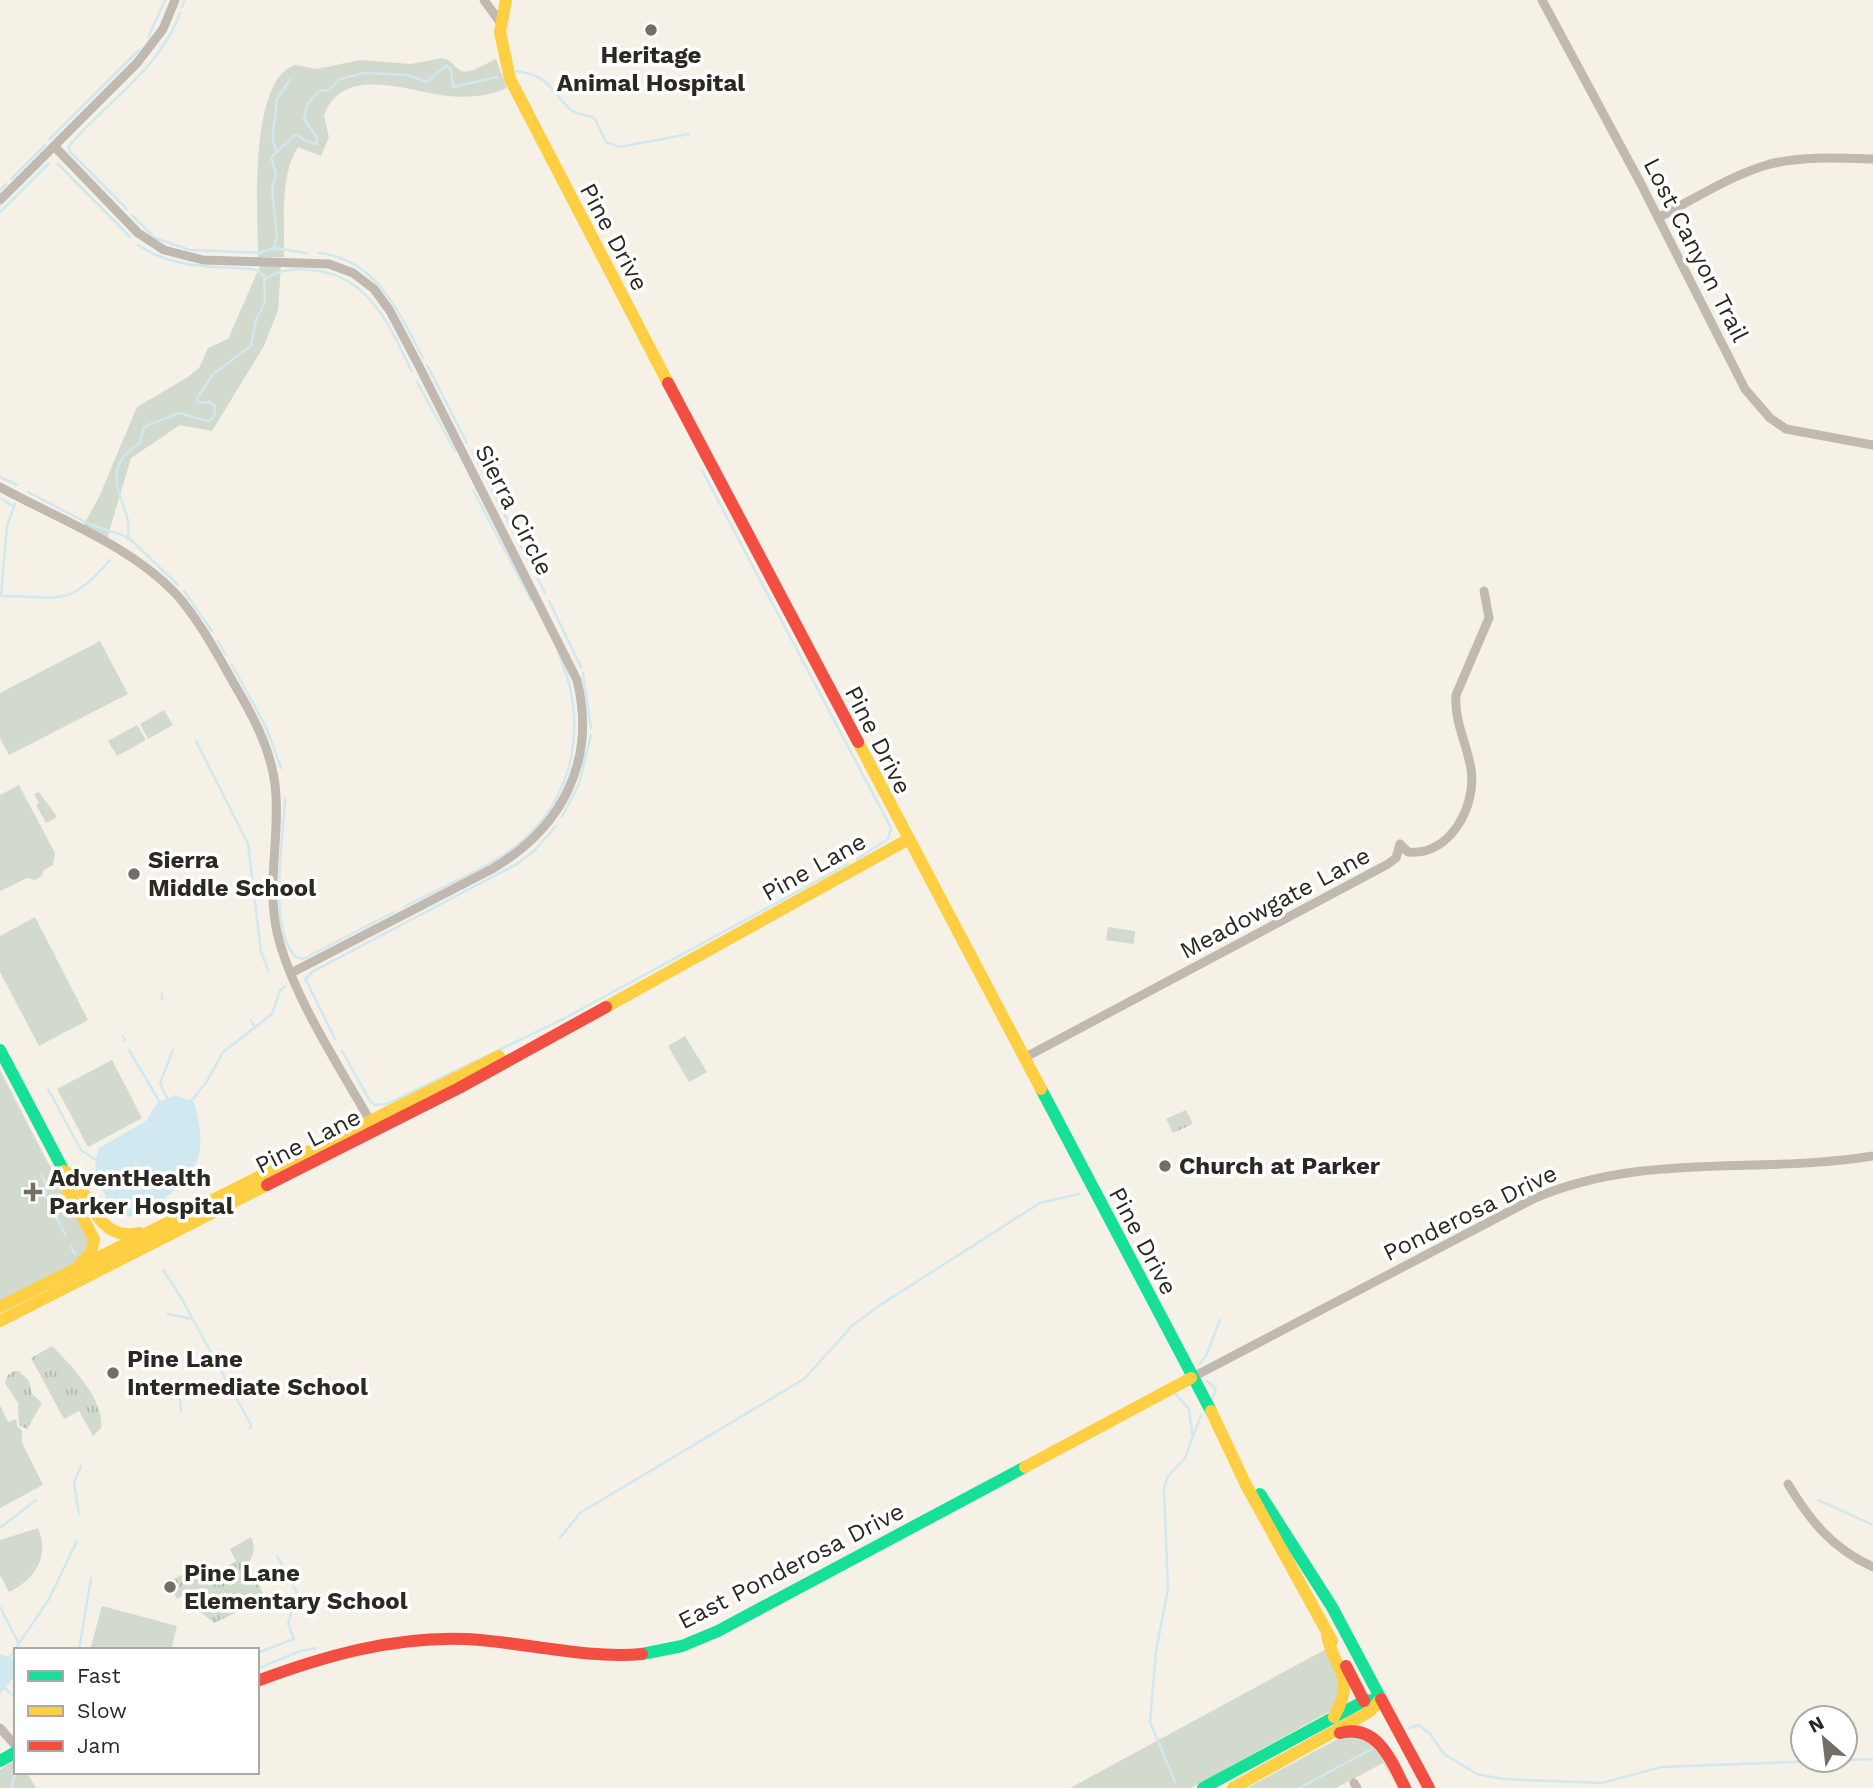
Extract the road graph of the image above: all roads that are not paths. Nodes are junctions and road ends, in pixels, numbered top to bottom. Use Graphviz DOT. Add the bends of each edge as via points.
graph roads {
  1 [pos="175,0"];
  2 [pos="484,0"];
  3 [pos="506,0"];
  4 [pos="1542,0"];
  5 [pos="500,22"];
  6 [pos="54,146"];
  7 [pos="1873,159"];
  8 [pos="0,200"];
  9 [pos="1658,218"];
  10 [pos="1873,445"];
  11 [pos="0,487"];
  12 [pos="1483,591"];
  13 [pos="907,840"];
  14 [pos="291,973"];
  15 [pos="0,1050"];
  16 [pos="1024,1058"];
  17 [pos="372,1126"];
  18 [pos="1873,1156"];
  19 [pos="64,1171"];
  20 [pos="218,1195"];
  21 [pos="115,1257"];
  22 [pos="25,1294"];
  23 [pos="0,1307"];
  24 [pos="0,1321"];
  25 [pos="1191,1378"];
  26 [pos="1241,1469"];
  27 [pos="1788,1484"];
  28 [pos="1873,1567"];
  29 [pos="1326,1636"];
  30 [pos="259,1680"];
  31 [pos="1381,1699"];
  32 [pos="1367,1707"];
  33 [pos="1334,1717"];
  34 [pos="0,1728"];
  35 [pos="5,1738"];
  36 [pos="1316,1743"];
  37 [pos="14,1745"];
  38 [pos="7,1757"];
  39 [pos="1206,1786"];
  40 [pos="1233,1788"];
  41 [pos="1407,1788"];
  42 [pos="1429,1788"];
  1 -- 6 [label="street" via="146,53"];
  2 -- 5 [label="street"];
  3 -- 5 [label="main road, Pine Drive"];
  4 -- 9 [label="street, Lost Canyon Trail"];
  5 -- 13 [label="main road, Pine Drive" via="503,60 517,96"];
  6 -- 8 [label="street"];
  6 -- 14 [label="street, Sierra Circle" via="131,225 161,248 203,260 325,263 348,271 374,289 412,353 577,680 582,719 577,764 559,808 535,839 492,869"];
  7 -- 9 [label="street" via="1820,158 1769,165"];
  9 -- 10 [label="street, Lost Canyon Trail" via="1737,375 1762,411 1786,429"];
  11 -- 14 [label="street" via="148,569 181,600 209,640 258,729 271,765 276,803 273,907"];
  12 -- 16 [label="street, Meadowgate Lane" via="1489,618 1456,695 1457,722 1471,768 1472,789 1453,834 1439,846 1416,853 1400,844 1396,858 1388,864"];
  13 -- 16 [label="main road, Pine Drive"];
  13 -- 17 [label="main road, Pine Lane"];
  14 -- 17 [label="street"];
  15 -- 19 [label="main road"];
  16 -- 25 [label="main road, Pine Drive"];
  17 -- 20 [label="main road, Pine Lane"];
  17 -- 21 [label="main road, Pine Lane"];
  18 -- 25 [label="street, Ponderosa Drive" via="1809,1164 1646,1169 1563,1186"];
  19 -- 20 [label="main road" via="74,1175 106,1227 123,1236 137,1235"];
  19 -- 21 [label="main road"];
  19 -- 22 [label="main road" via="63,1181 92,1230 94,1247 83,1261"];
  20 -- 21 [label="main road, Pine Lane"];
  21 -- 22 [label="main road, Pine Lane"];
  21 -- 24 [label="main road, Pine Lane"];
  22 -- 23 [label="main road, Pine Lane"];
  25 -- 26 [label="main road, Pine Drive"];
  25 -- 30 [label="main road, East Ponderosa Drive" via="718,1631 679,1647 605,1658 499,1641 419,1640 349,1650"];
  26 -- 29 [label="main road, Pine Drive"];
  26 -- 31 [label="main road, Pine Drive" via="1332,1607"];
  27 -- 28 [label="street" via="1829,1540"];
  29 -- 32 [label="main road, Pine Drive"];
  29 -- 33 [label="main road" via="1347,1684"];
  31 -- 32 [label="main road"];
  31 -- 42 [label="main road, Pine Drive"];
  32 -- 33 [label="main road"];
  32 -- 36 [label="main road"];
  32 -- 41 [label="main road, Pine Drive"];
  33 -- 39 [label="main road"];
  34 -- 35 [label="street"];
  35 -- 37 [label="street"];
  35 -- 38 [label="street"];
  36 -- 40 [label="main road"];
  36 -- 41 [label="main road" via="1349,1730 1367,1733 1381,1743"];
}
